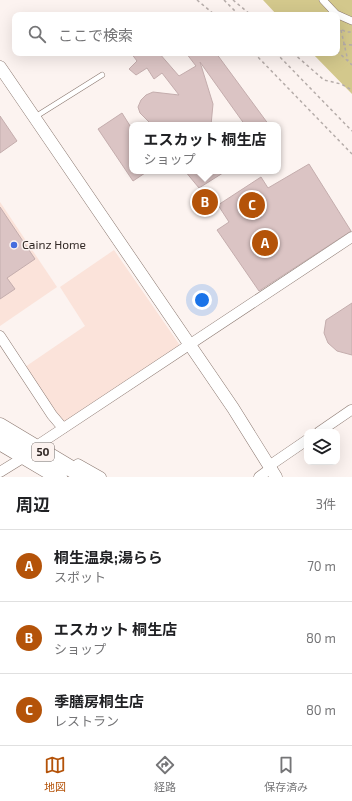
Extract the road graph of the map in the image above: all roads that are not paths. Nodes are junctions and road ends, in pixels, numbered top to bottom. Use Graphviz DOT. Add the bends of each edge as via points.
graph roads {
  1 [pos="323,0"];
  2 [pos="334,12"];
  3 [pos="340,16"];
  4 [pos="352,21"];
  5 [pos="0,67"];
  6 [pos="102,75"];
  7 [pos="34,118"];
  8 [pos="352,238"];
  9 [pos="0,336"];
  10 [pos="190,344"];
  11 [pos="352,410"];
  12 [pos="0,419"];
  13 [pos="0,426"];
  14 [pos="63,428"];
  15 [pos="324,429"];
  16 [pos="0,442"];
  17 [pos="41,443"];
  18 [pos="304,443"];
  19 [pos="0,452"];
  20 [pos="18,460"];
  21 [pos="272,471"];
  22 [pos="0,472"];
  23 [pos="42,477"];
  24 [pos="59,477"];
  25 [pos="86,477"];
  26 [pos="101,477"];
  27 [pos="259,477"];
  1 -- 2 [label="street"];
  3 -- 4 [label="street"];
  5 -- 7 [label="street"];
  6 -- 7 [label="lane"];
  7 -- 10 [label="street"];
  8 -- 10 [label="street"];
  9 -- 14 [label="street"];
  10 -- 14 [label="street"];
  10 -- 21 [label="street"];
  11 -- 15 [label="street"];
  12 -- 17 [label="street"];
  13 -- 25 [label="highway, 50"];
  14 -- 17 [label="street"];
  16 -- 24 [label="highway, 50"];
  17 -- 26 [label="street"];
  18 -- 21 [label="street"];
  19 -- 20 [label="highway, 50"];
  20 -- 22 [label="street"];
  20 -- 23 [label="highway, 50"];
  21 -- 27 [label="street"];
}
